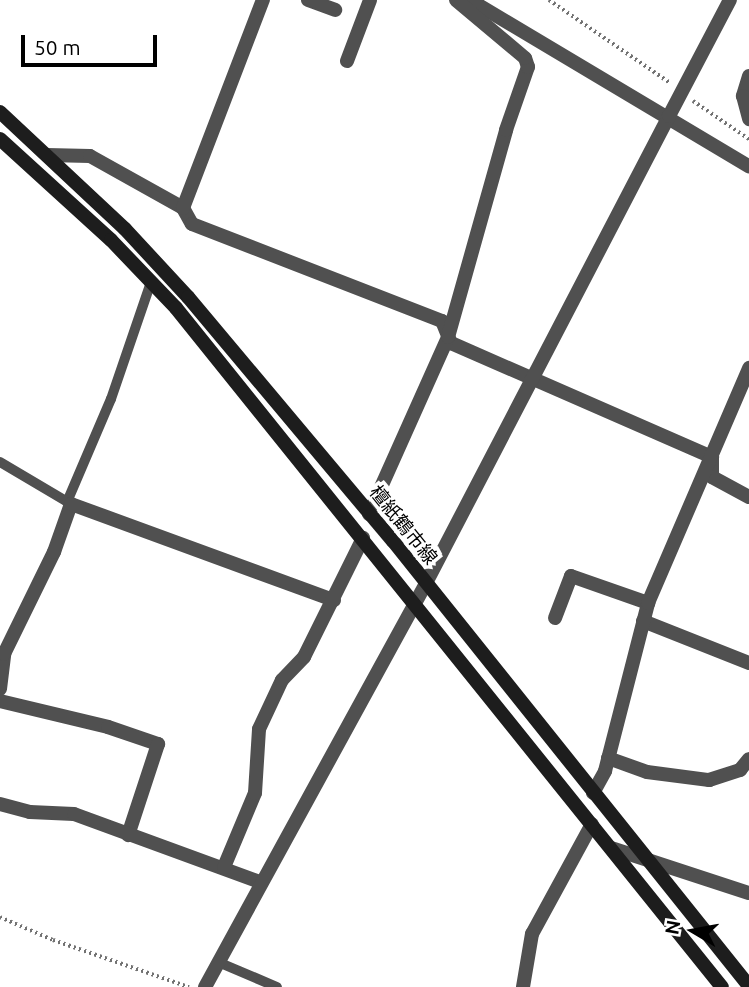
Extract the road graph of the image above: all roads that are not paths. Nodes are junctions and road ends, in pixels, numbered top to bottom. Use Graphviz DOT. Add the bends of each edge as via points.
graph roads {
  1 [pos="263,0"];
  2 [pos="308,0"];
  3 [pos="370,0"];
  4 [pos="456,0"];
  5 [pos="470,0"];
  6 [pos="730,0"];
  7 [pos="335,10"];
  8 [pos="347,61"];
  9 [pos="749,76"];
  10 [pos="0,112"];
  11 [pos="668,118"];
  12 [pos="749,119"];
  13 [pos="0,139"];
  14 [pos="47,155"];
  15 [pos="749,166"];
  16 [pos="183,208"];
  17 [pos="151,282"];
  18 [pos="448,337"];
  19 [pos="749,368"];
  20 [pos="532,380"];
  21 [pos="712,457"];
  22 [pos="0,462"];
  23 [pos="749,497"];
  24 [pos="69,503"];
  25 [pos="369,514"];
  26 [pos="363,538"];
  27 [pos="426,583"];
  28 [pos="334,600"];
  29 [pos="415,603"];
  30 [pos="648,603"];
  31 [pos="555,618"];
  32 [pos="643,621"];
  33 [pos="3,649"];
  34 [pos="749,663"];
  35 [pos="0,689"];
  36 [pos="0,701"];
  37 [pos="608,758"];
  38 [pos="749,759"];
  39 [pos="593,793"];
  40 [pos="0,804"];
  41 [pos="592,824"];
  42 [pos="128,835"];
  43 [pos="611,848"];
  44 [pos="648,861"];
  45 [pos="224,867"];
  46 [pos="260,883"];
  47 [pos="749,893"];
  48 [pos="218,962"];
  49 [pos="749,986"];
  50 [pos="205,987"];
  51 [pos="277,987"];
  52 [pos="523,987"];
  53 [pos="722,987"];
  1 -- 16 [label="street"];
  2 -- 7 [label="street"];
  3 -- 8 [label="street"];
  4 -- 18 [label="street" via="525,58 528,66"];
  5 -- 11 [label="street"];
  6 -- 11 [label="street, bridge"];
  9 -- 12 [label="street" via="743,96"];
  10 -- 14 [label="main road, 檀紙鶴市線"];
  11 -- 15 [label="street"];
  11 -- 20 [label="street"];
  13 -- 17 [label="main road, 檀紙鶴市線"];
  14 -- 16 [label="street" via="89,156"];
  14 -- 25 [label="main road, 檀紙鶴市線" via="188,297"];
  16 -- 18 [label="street" via="192,224 442,321"];
  17 -- 24 [label="lane"];
  17 -- 26 [label="main road, 檀紙鶴市線"];
  18 -- 20 [label="street" via="451,343"];
  18 -- 25 [label="street"];
  19 -- 21 [label="street"];
  20 -- 21 [label="street"];
  20 -- 27 [label="street"];
  21 -- 23 [label="street" via="712,477"];
  21 -- 30 [label="street"];
  22 -- 24 [label="lane"];
  24 -- 28 [label="street"];
  24 -- 33 [label="street" via="54,552"];
  25 -- 27 [label="main road, 檀紙鶴市線"];
  26 -- 28 [label="street"];
  26 -- 29 [label="main road, 檀紙鶴市線"];
  27 -- 29 [label="street"];
  27 -- 39 [label="main road, 檀紙鶴市線"];
  28 -- 45 [label="street" via="303,657 282,680 259,729 256,793"];
  29 -- 41 [label="main road, 檀紙鶴市線"];
  29 -- 46 [label="street"];
  30 -- 31 [label="street" via="571,576"];
  30 -- 32 [label="street"];
  32 -- 34 [label="street"];
  32 -- 37 [label="street"];
  33 -- 35 [label="street"];
  36 -- 42 [label="street" via="108,726 158,744"];
  37 -- 38 [label="street" via="647,772 709,780 740,770"];
  37 -- 39 [label="street"];
  39 -- 44 [label="main road, 檀紙鶴市線"];
  40 -- 42 [label="street" via="30,812 74,814"];
  41 -- 43 [label="main road, 檀紙鶴市線"];
  41 -- 52 [label="street" via="532,934"];
  42 -- 45 [label="street"];
  43 -- 44 [label="street"];
  43 -- 53 [label="main road, 檀紙鶴市線"];
  44 -- 47 [label="street"];
  44 -- 49 [label="main road, 檀紙鶴市線"];
  45 -- 46 [label="street"];
  46 -- 48 [label="street"];
  48 -- 50 [label="street"];
  48 -- 51 [label="lane"];
}
